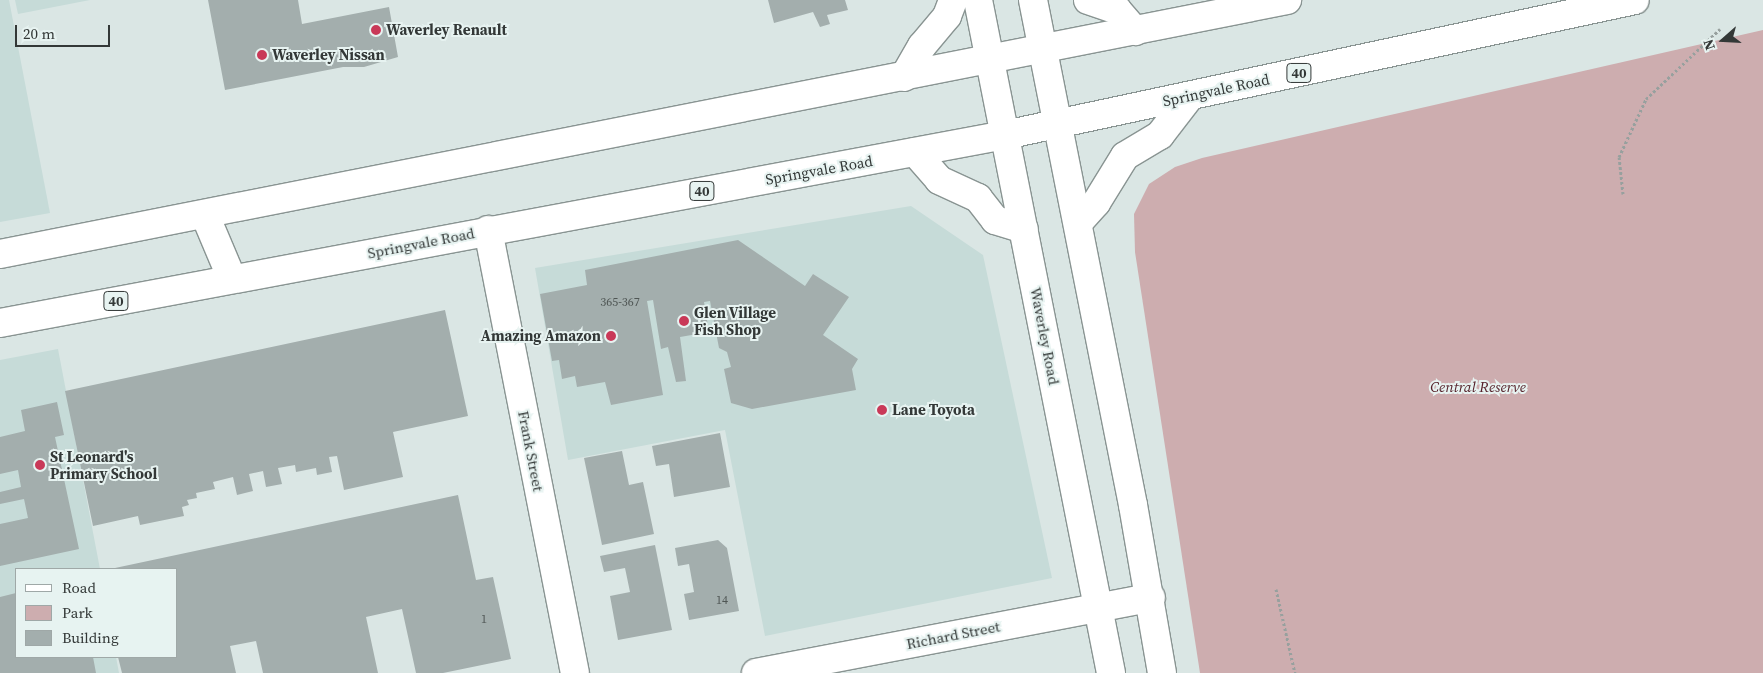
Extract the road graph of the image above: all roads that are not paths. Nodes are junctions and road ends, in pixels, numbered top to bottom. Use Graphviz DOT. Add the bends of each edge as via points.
graph roads {
  1 [pos="953,0"];
  2 [pos="978,0"];
  3 [pos="1033,0"];
  4 [pos="1088,0"];
  5 [pos="1287,0"];
  6 [pos="1635,0"];
  7 [pos="1135,31"];
  8 [pos="1044,49"];
  9 [pos="989,60"];
  10 [pos="904,77"];
  11 [pos="1190,96"];
  12 [pos="1058,124"];
  13 [pos="1005,135"];
  14 [pos="915,152"];
  15 [pos="205,216"];
  16 [pos="1078,223"];
  17 [pos="488,230"];
  18 [pos="1024,230"];
  19 [pos="0,254"];
  20 [pos="232,279"];
  21 [pos="0,323"];
  22 [pos="1150,598"];
  23 [pos="1098,607"];
  24 [pos="575,673"];
  25 [pos="756,673"];
  26 [pos="1111,673"];
  27 [pos="1162,673"];
  1 -- 10 [label="main road" via="947,16 922,46"];
  2 -- 9 [label="main road, Waverley Road"];
  3 -- 8 [label="main road"];
  4 -- 7 [label="main road" via="1117,10"];
  5 -- 7 [label="main road"];
  6 -- 11 [label="main road, Springvale Road / 40"];
  7 -- 8 [label="main road"];
  8 -- 9 [label="main road"];
  8 -- 12 [label="main road"];
  9 -- 10 [label="main road"];
  9 -- 13 [label="main road, Waverley Road"];
  10 -- 15 [label="main road"];
  11 -- 12 [label="main road, Springvale Road / 40"];
  11 -- 16 [label="main road" via="1160,135 1125,156 1096,203"];
  12 -- 13 [label="main road, Springvale Road / 40"];
  12 -- 16 [label="main road"];
  13 -- 14 [label="main road, Springvale Road / 40"];
  13 -- 18 [label="main road, Waverley Road"];
  14 -- 17 [label="main road, Springvale Road / 40"];
  14 -- 18 [label="main road" via="939,180 978,198 995,220"];
  15 -- 19 [label="main road"];
  15 -- 20 [label="main road"];
  16 -- 22 [label="main road"];
  17 -- 20 [label="main road, Springvale Road / 40"];
  17 -- 24 [label="main road, Frank Street"];
  18 -- 23 [label="main road, Waverley Road"];
  20 -- 21 [label="main road, Springvale Road / 40"];
  22 -- 23 [label="main road, Richard Street"];
  22 -- 27 [label="main road"];
  23 -- 25 [label="main road, Richard Street"];
  23 -- 26 [label="main road, Waverley Road"];
}
